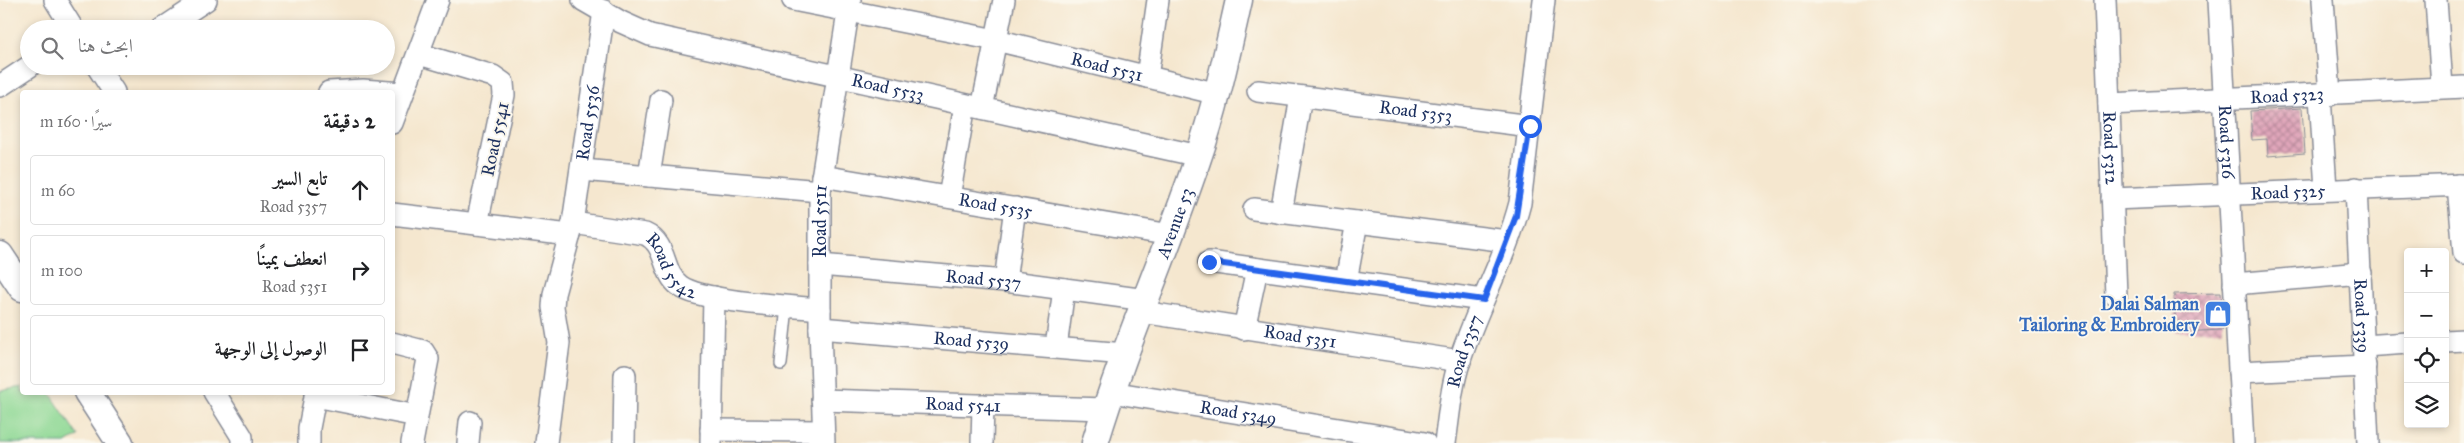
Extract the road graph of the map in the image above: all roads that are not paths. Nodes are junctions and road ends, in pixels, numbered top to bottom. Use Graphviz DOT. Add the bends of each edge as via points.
graph roads {
  1 [pos="55,0"];
  2 [pos="206,0"];
  3 [pos="438,0"];
  4 [pos="583,0"];
  5 [pos="794,0"];
  6 [pos="1004,0"];
  7 [pos="1158,0"];
  8 [pos="1239,0"];
  9 [pos="1544,0"];
  10 [pos="2105,0"];
  11 [pos="2218,0"];
  12 [pos="2323,0"];
  13 [pos="2436,0"];
  14 [pos="849,6"];
  15 [pos="604,11"];
  16 [pos="67,20"];
  17 [pos="176,20"];
  18 [pos="996,40"];
  19 [pos="419,54"];
  20 [pos="20,73"];
  21 [pos="105,75"];
  22 [pos="837,77"];
  23 [pos="1147,77"];
  24 [pos="0,86"];
  25 [pos="2442,87"];
  26 [pos="2464,87"];
  27 [pos="113,90"];
  28 [pos="1258,91"];
  29 [pos="395,92"];
  30 [pos="402,93"];
  31 [pos="1218,94"];
  32 [pos="2325,95"];
  33 [pos="1301,97"];
  34 [pos="661,100"];
  35 [pos="2224,100"];
  36 [pos="2109,104"];
  37 [pos="973,107"];
  38 [pos="395,114"];
  39 [pos="1530,126"];
  40 [pos="1199,156"];
  41 [pos="582,170"];
  42 [pos="649,176"];
  43 [pos="821,183"];
  44 [pos="2461,185"];
  45 [pos="2356,188"];
  46 [pos="2326,189"];
  47 [pos="2229,193"];
  48 [pos="949,197"];
  49 [pos="2112,199"];
  50 [pos="1015,208"];
  51 [pos="1254,209"];
  52 [pos="1281,213"];
  53 [pos="395,214"];
  54 [pos="1357,222"];
  55 [pos="477,224"];
  56 [pos="572,229"];
  57 [pos="1171,235"];
  58 [pos="1507,241"];
  59 [pos="2464,253"];
  60 [pos="0,254"];
  61 [pos="1209,262"];
  62 [pos="820,266"];
  63 [pos="1257,269"];
  64 [pos="2361,273"];
  65 [pos="20,281"];
  66 [pos="1005,281"];
  67 [pos="1346,281"];
  68 [pos="2234,284"];
  69 [pos="1064,289"];
  70 [pos="2116,296"];
  71 [pos="714,297"];
  72 [pos="1484,300"];
  73 [pos="787,306"];
  74 [pos="1144,306"];
  75 [pos="820,319"];
  76 [pos="1244,329"];
  77 [pos="2464,340"];
  78 [pos="2449,341"];
  79 [pos="395,344"];
  80 [pos="2404,344"];
  81 [pos="1056,347"];
  82 [pos="1125,354"];
  83 [pos="2364,356"];
  84 [pos="1460,361"];
  85 [pos="781,364"];
  86 [pos="2239,372"];
  87 [pos="626,375"];
  88 [pos="89,395"];
  89 [pos="216,395"];
  90 [pos="316,395"];
  91 [pos="321,395"];
  92 [pos="822,400"];
  93 [pos="1108,400"];
  94 [pos="983,404"];
  95 [pos="417,416"];
  96 [pos="470,422"];
  97 [pos="711,436"];
  98 [pos="823,437"];
  99 [pos="118,442"];
  100 [pos="242,443"];
  101 [pos="309,443"];
  102 [pos="412,443"];
  103 [pos="468,443"];
  104 [pos="546,443"];
  105 [pos="624,443"];
  106 [pos="982,443"];
  107 [pos="1095,443"];
  108 [pos="1425,443"];
  109 [pos="1445,443"];
  110 [pos="2243,443"];
  111 [pos="2368,443"];
  1 -- 16 [label="street"];
  2 -- 17 [label="street"];
  3 -- 19 [label="street"];
  4 -- 15 [label="street, Road 5533"];
  5 -- 14 [label="street, Road 5531"];
  6 -- 18 [label="street"];
  7 -- 23 [label="street"];
  8 -- 31 [label="street, Avenue 53"];
  9 -- 39 [label="street, Road 5357"];
  10 -- 36 [label="street, Road 5312"];
  11 -- 35 [label="street, Road 5316"];
  12 -- 32 [label="street"];
  13 -- 25 [label="street"];
  14 -- 18 [label="street, Road 5531"];
  14 -- 22 [label="street, Road 5511"];
  15 -- 22 [label="street, Road 5533" via="650,35"];
  15 -- 41 [label="street, Road 5536"];
  18 -- 23 [label="street, Road 5531"];
  18 -- 37 [label="street"];
  19 -- 30 [label="street"];
  19 -- 55 [label="street, Road 5541" via="493,76 503,83 504,95"];
  20 -- 24 [label="street"];
  21 -- 27 [label="street"];
  22 -- 37 [label="street, Road 5533"];
  22 -- 43 [label="street, Road 5511"];
  23 -- 31 [label="street, Road 5531"];
  25 -- 26 [label="street, Road 5323"];
  25 -- 32 [label="street, Road 5323"];
  28 -- 33 [label="street, Road 5353"];
  29 -- 30 [label="street"];
  30 -- 38 [label="street"];
  31 -- 40 [label="street, Avenue 53"];
  32 -- 35 [label="street, Road 5323"];
  32 -- 46 [label="street"];
  33 -- 39 [label="street, Road 5353"];
  33 -- 52 [label="street"];
  34 -- 42 [label="street"];
  35 -- 36 [label="street, Road 5323"];
  35 -- 47 [label="street, Road 5316"];
  36 -- 49 [label="street, Road 5312"];
  37 -- 40 [label="street, Road 5533"];
  37 -- 48 [label="street"];
  39 -- 58 [label="street, Road 5357" via="1520,203"];
  40 -- 57 [label="street, Avenue 53"];
  41 -- 42 [label="street, Road 5535"];
  41 -- 56 [label="street, Road 5536"];
  42 -- 43 [label="street, Road 5535"];
  43 -- 48 [label="street, Road 5535"];
  43 -- 62 [label="street, Road 5511"];
  44 -- 45 [label="street, Road 5325"];
  44 -- 59 [label="street"];
  45 -- 46 [label="street, Road 5325"];
  45 -- 64 [label="street, Road 5339"];
  46 -- 47 [label="street, Road 5325"];
  47 -- 49 [label="street, Road 5325"];
  47 -- 68 [label="street, Road 5316"];
  48 -- 50 [label="street, Road 5535"];
  49 -- 70 [label="street, Road 5312"];
  50 -- 57 [label="street, Road 5535"];
  50 -- 66 [label="street"];
  51 -- 52 [label="street"];
  52 -- 54 [label="street"];
  53 -- 55 [label="street"];
  54 -- 58 [label="street"];
  54 -- 67 [label="street"];
  55 -- 56 [label="street"];
  56 -- 71 [label="street, Road 5542" via="645,234 659,244 671,276 679,286"];
  56 -- 104 [label="street, Road 5536" via="554,294 559,342"];
  57 -- 74 [label="street, Avenue 53"];
  58 -- 72 [label="street, Road 5357"];
  60 -- 65 [label="street"];
  61 -- 63 [label="street"];
  62 -- 66 [label="street, Road 5537"];
  62 -- 75 [label="street, Road 5511"];
  63 -- 67 [label="street"];
  63 -- 76 [label="street"];
  64 -- 68 [label="street"];
  64 -- 83 [label="street, Road 5339"];
  66 -- 69 [label="street, Road 5537"];
  67 -- 72 [label="street"];
  68 -- 86 [label="street, Road 5316"];
  69 -- 74 [label="street, Road 5537"];
  69 -- 81 [label="street"];
  71 -- 73 [label="street, Road 5542"];
  71 -- 97 [label="street, Road 5542"];
  72 -- 84 [label="street, Road 5357"];
  73 -- 75 [label="street, Road 5542"];
  73 -- 85 [label="lane"];
  74 -- 76 [label="street, Road 5351"];
  74 -- 82 [label="street, Avenue 53"];
  75 -- 81 [label="street, Road 5539"];
  75 -- 92 [label="street, Road 5511"];
  76 -- 84 [label="street, Road 5351"];
  77 -- 78 [label="street"];
  79 -- 95 [label="street" via="419,350 428,359"];
  80 -- 83 [label="street"];
  81 -- 82 [label="street, Road 5539"];
  82 -- 93 [label="street, Avenue 53"];
  83 -- 86 [label="street"];
  83 -- 111 [label="street, Road 5339"];
  84 -- 109 [label="street, Road 5357"];
  86 -- 110 [label="street, Road 5316"];
  87 -- 105 [label="street"];
  88 -- 99 [label="street"];
  89 -- 100 [label="street" via="242,437"];
  90 -- 101 [label="street"];
  91 -- 95 [label="street"];
  92 -- 94 [label="street, Road 5541"];
  92 -- 98 [label="street, Road 5511"];
  93 -- 94 [label="street, Road 5541"];
  93 -- 107 [label="street, Avenue 53"];
  93 -- 108 [label="street, Road 5349"];
  94 -- 106 [label="street"];
  95 -- 102 [label="street"];
  96 -- 103 [label="street"];
  97 -- 98 [label="street"];
}
